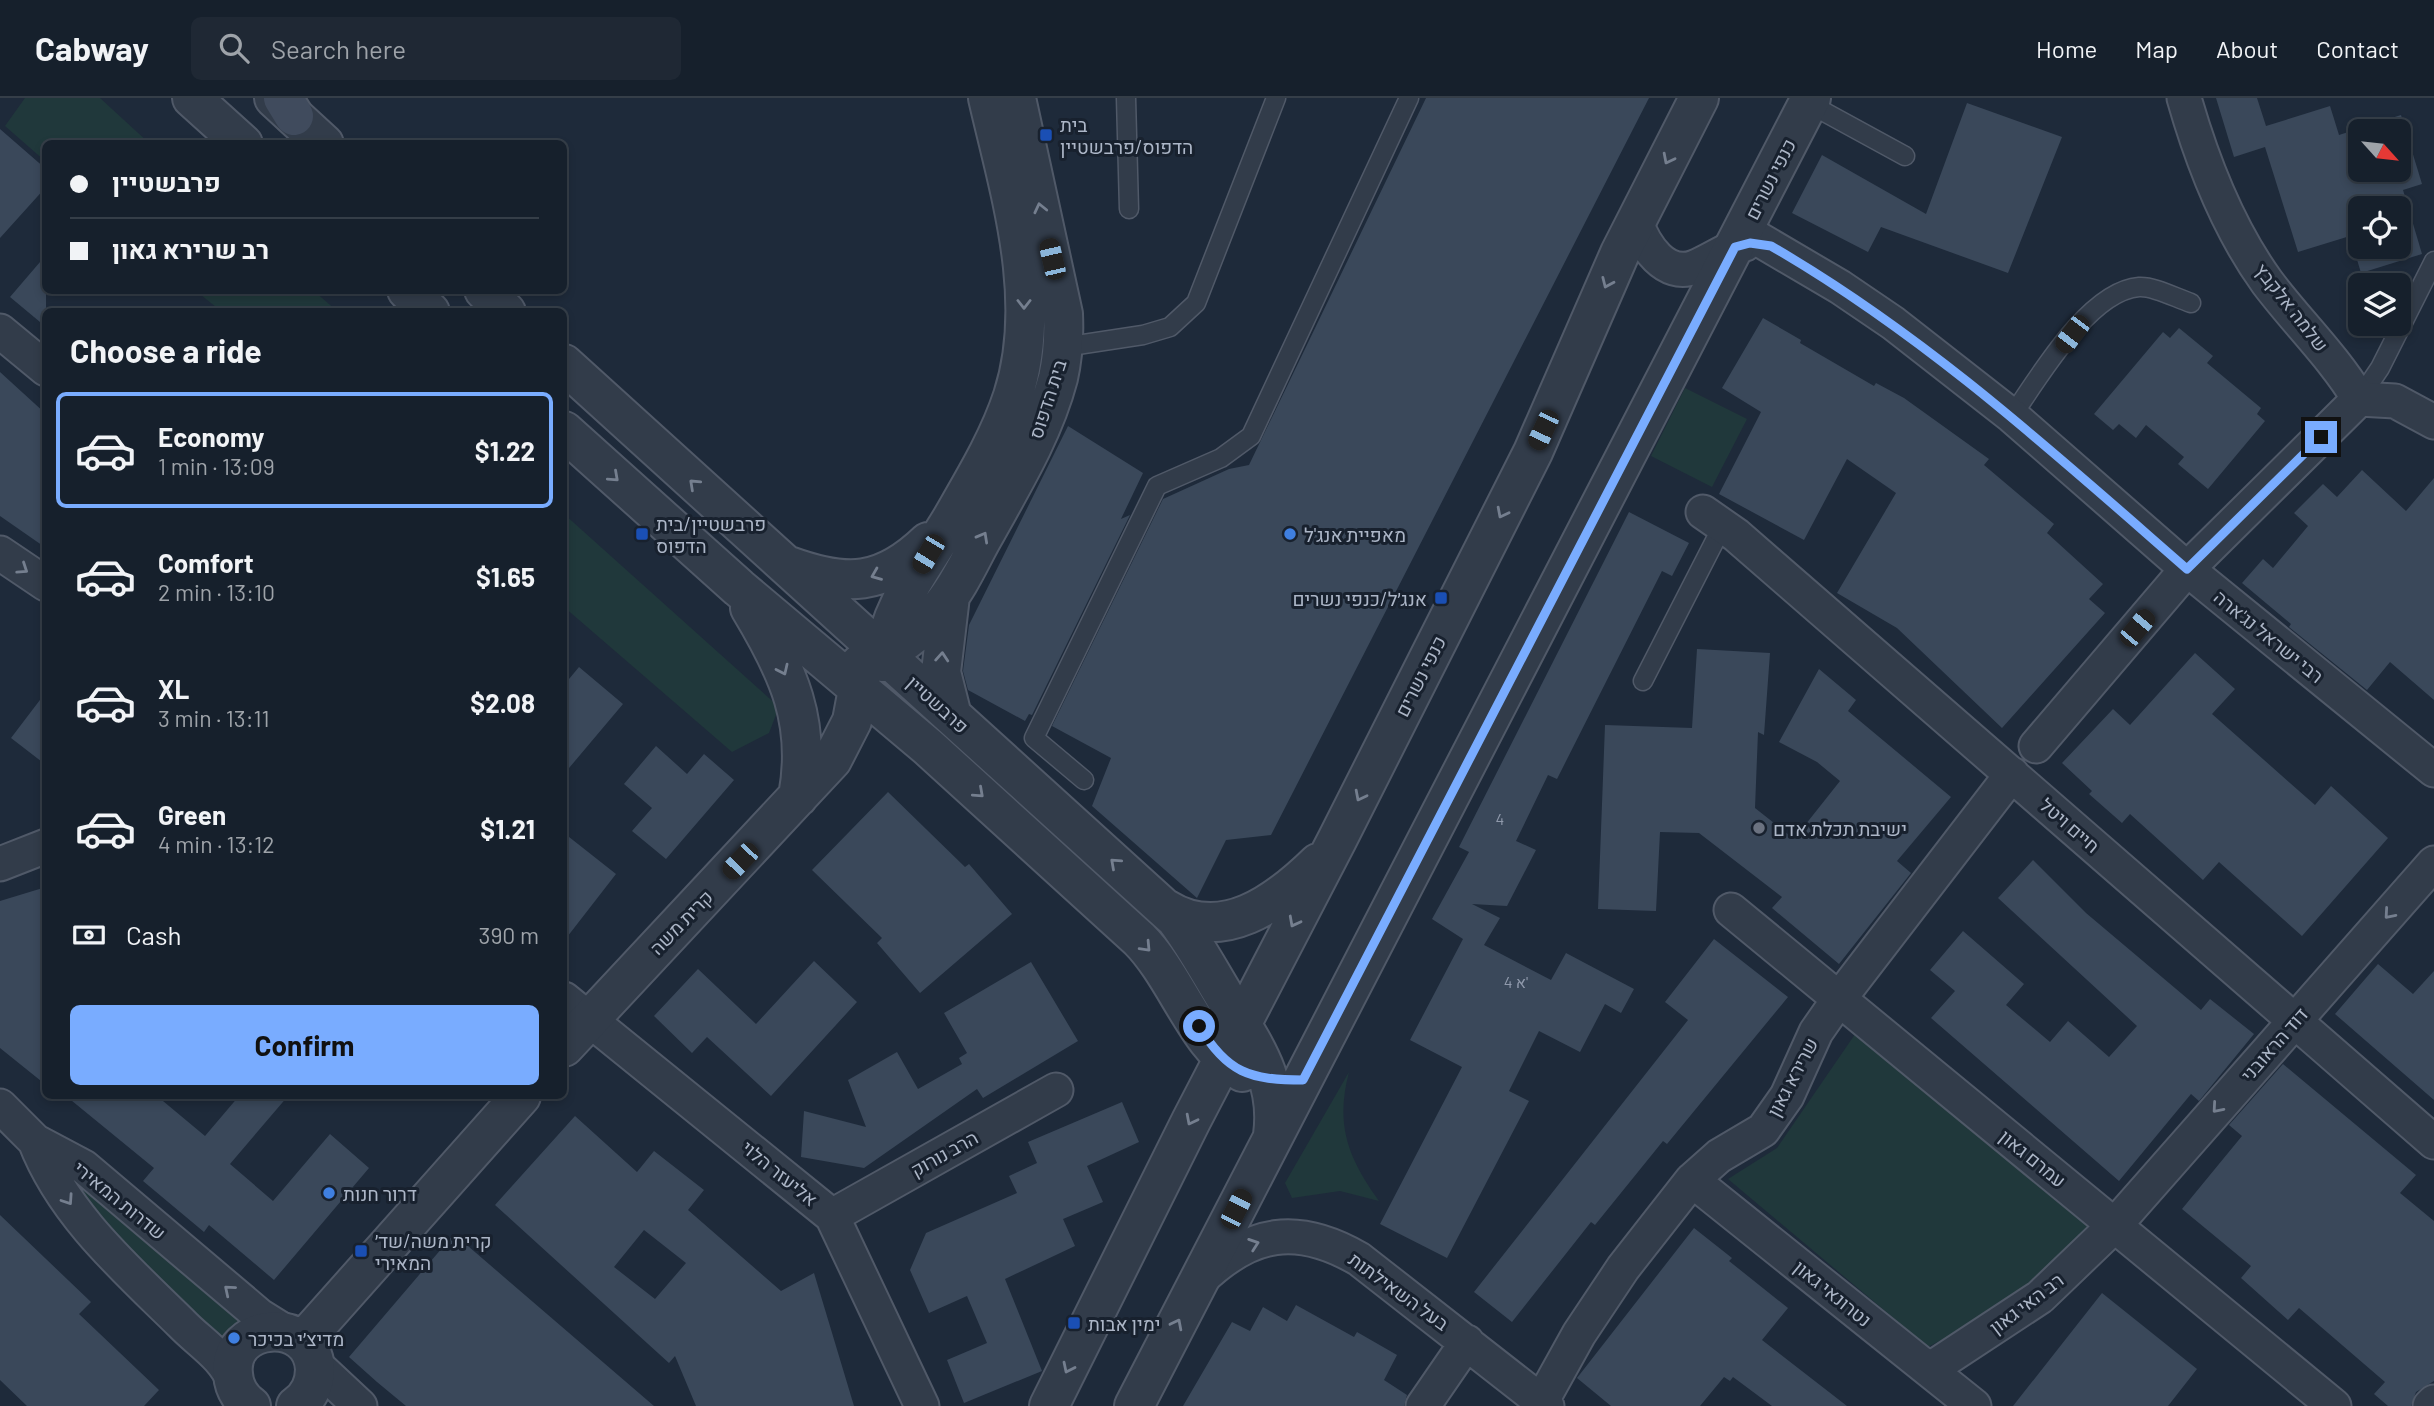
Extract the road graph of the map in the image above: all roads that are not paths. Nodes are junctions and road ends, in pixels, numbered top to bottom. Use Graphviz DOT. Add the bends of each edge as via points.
graph roads {
  1 [pos="192,98"];
  2 [pos="988,98"];
  3 [pos="1016,98"];
  4 [pos="1126,98"];
  5 [pos="1276,98"];
  6 [pos="1409,98"];
  7 [pos="1699,98"];
  8 [pos="2184,98"];
  9 [pos="1809,101"];
  10 [pos="284,104"];
  11 [pos="239,140"];
  12 [pos="320,140"];
  13 [pos="1905,156"];
  14 [pos="1129,209"];
  15 [pos="1636,222"];
  16 [pos="1750,241"];
  17 [pos="2434,261"];
  18 [pos="411,294"];
  19 [pos="488,294"];
  20 [pos="2191,303"];
  21 [pos="426,308"];
  22 [pos="502,308"];
  23 [pos="0,331"];
  24 [pos="1064,347"];
  25 [pos="42,366"];
  26 [pos="567,367"];
  27 [pos="2359,399"];
  28 [pos="2012,416"];
  29 [pos="2434,422"];
  30 [pos="567,434"];
  31 [pos="1713,519"];
  32 [pos="950,521"];
  33 [pos="0,553"];
  34 [pos="780,563"];
  35 [pos="2187,569"];
  36 [pos="42,581"];
  37 [pos="738,588"];
  38 [pos="950,596"];
  39 [pos="863,669"];
  40 [pos="1643,681"];
  41 [pos="952,716"];
  42 [pos="2036,746"];
  43 [pos="929,747"];
  44 [pos="2434,770"];
  45 [pos="2012,774"];
  46 [pos="1084,780"];
  47 [pos="810,784"];
  48 [pos="1338,840"];
  49 [pos="42,848"];
  50 [pos="2434,863"];
  51 [pos="0,864"];
  52 [pos="1166,909"];
  53 [pos="1731,910"];
  54 [pos="1839,999"];
  55 [pos="2295,1020"];
  56 [pos="572,1022"];
  57 [pos="1241,1023"];
  58 [pos="1222,1059"];
  59 [pos="1285,1079"];
  60 [pos="1056,1090"];
  61 [pos="517,1099"];
  62 [pos="0,1106"];
  63 [pos="35,1141"];
  64 [pos="2434,1142"];
  65 [pos="1692,1180"];
  66 [pos="832,1216"];
  67 [pos="2115,1225"];
  68 [pos="1198,1282"];
  69 [pos="1467,1342"];
  70 [pos="300,1345"];
  71 [pos="1929,1370"];
  72 [pos="243,1399"];
  73 [pos="2434,1402"];
  74 [pos="1542,1404"];
  75 [pos="296,1406"];
  76 [pos="360,1406"];
  77 [pos="922,1406"];
  78 [pos="1049,1406"];
  79 [pos="1134,1406"];
  80 [pos="1423,1406"];
  81 [pos="1974,1406"];
  82 [pos="2334,1406"];
  83 [pos="2430,1406"];
  1 -- 11 [label="street"];
  2 -- 32 [label="street, בית הדפוס, one-way" via="1019,236 1023,345 1013,395 993,443"];
  24 -- 3 [label="street, בית הדפוס, one-way" via="1058,286"];
  4 -- 14 [label="lane"];
  5 -- 24 [label="lane" via="1196,303 1170,327"];
  6 -- 46 [label="lane" via="1251,436 1222,458 1157,486 1034,738"];
  7 -- 15 [label="street, כנפי נשרים, one-way"];
  8 -- 27 [label="street, שלמה אלקבץ" via="2222,203 2260,270"];
  9 -- 13 [label="lane"];
  9 -- 16 [label="street, כנפי נשרים"];
  10 -- 12 [label="street"];
  15 -- 16 [label="street" via="1650,249 1674,268 1696,267"];
  15 -- 48 [label="street, כנפי נשרים, one-way" via="1533,452"];
  16 -- 28 [label="street, רבי ישראל נג'ארה" via="1893,323"];
  16 -- 59 [label="street, כנפי נשרים"];
  17 -- 27 [label="lane" via="2380,368"];
  18 -- 21 [label="street"];
  19 -- 22 [label="street"];
  20 -- 28 [label="lane" via="2141,287 2112,294 2088,313"];
  23 -- 25 [label="street"];
  38 -- 24 [label="street, בית הדפוס, one-way" via="1041,427"];
  34 -- 26 [label="street, פרבשטיין, one-way"];
  27 -- 29 [label="street" via="2395,401"];
  27 -- 35 [label="street"];
  28 -- 35 [label="street, רבי ישראל נג'ארה"];
  30 -- 37 [label="street, פרבשטיין, one-way"];
  31 -- 40 [label="lane"];
  31 -- 45 [label="street, חיים ויטל"];
  32 -- 34 [label="street, one-way" via="904,561 867,580 831,579"];
  32 -- 39 [label="street, בית הדפוס"];
  33 -- 36 [label="street, one-way"];
  34 -- 39 [label="street, פרבשטיין"];
  35 -- 42 [label="street"];
  35 -- 44 [label="street, רבי ישראל נג'ארה"];
  37 -- 39 [label="street, פרבשטיין"];
  37 -- 47 [label="street, one-way" via="777,658 799,713"];
  38 -- 39 [label="street, בית הדפוס" via="925,624"];
  41 -- 38 [label="street, one-way" via="941,672"];
  39 -- 41 [label="street, פרבשטיין"];
  39 -- 43 [label="street, פרבשטיין"];
  39 -- 47 [label="street, קרית משה" via="848,730"];
  52 -- 41 [label="street, פרבשטיין, one-way"];
  43 -- 47 [label="street" via="898,740 875,741 848,752"];
  43 -- 58 [label="street, פרבשטיין, one-way" via="1145,945"];
  45 -- 54 [label="street, שרירא גאון"];
  45 -- 55 [label="street, חיים ויטל"];
  47 -- 56 [label="street, קרית משה"];
  48 -- 52 [label="street" via="1294,884 1234,920 1198,923"];
  48 -- 57 [label="street, כנפי נשרים, one-way"];
  49 -- 51 [label="street"];
  50 -- 55 [label="street, דוד הראובני, one-way"];
  52 -- 57 [label="street, פרבשטיין" via="1194,943"];
  53 -- 54 [label="street, עמרם גאון"];
  54 -- 65 [label="street, שרירא גאון" via="1816,1032 1787,1096 1763,1130 1719,1156"];
  54 -- 67 [label="street, עמרם גאון"];
  55 -- 64 [label="street, חיים ויטל"];
  55 -- 67 [label="street, דוד הראובני, one-way"];
  56 -- 66 [label="street, אליעזר הלוי"];
  57 -- 58 [label="street"];
  57 -- 59 [label="street, פרבשטיין"];
  58 -- 59 [label="street" via="1242,1072"];
  58 -- 78 [label="street, one-way"];
  59 -- 68 [label="street" via="1273,1137"];
  60 -- 66 [label="street, הרב נורוק"];
  61 -- 70 [label="street"];
  62 -- 63 [label="street"];
  70 -- 63 [label="street, שדרות המאירי, one-way" via="84,1167"];
  63 -- 72 [label="street, שדרות המאירי, one-way" via="87,1228 223,1360"];
  65 -- 71 [label="street, נטרונאי גאון"];
  65 -- 74 [label="street, שרירא גאון" via="1623,1268 1579,1334"];
  66 -- 77 [label="street, אליעזר הלוי"];
  67 -- 71 [label="street, רב האי גאון" via="2040,1297"];
  67 -- 82 [label="street, עמרם גאון"];
  68 -- 69 [label="street, בעל השאילתות, one-way" via="1224,1257 1254,1242 1315,1239 1359,1259"];
  79 -- 68 [label="street, one-way"];
  69 -- 74 [label="street, בעל השאילתות"];
  69 -- 80 [label="street"];
  70 -- 72 [label="street" via="270,1330 245,1342 232,1367"];
  70 -- 75 [label="street" via="311,1390"];
  70 -- 76 [label="street, שדרות המאירי"];
  71 -- 81 [label="street, נטרונאי גאון"];
  73 -- 83 [label="street"];
}
